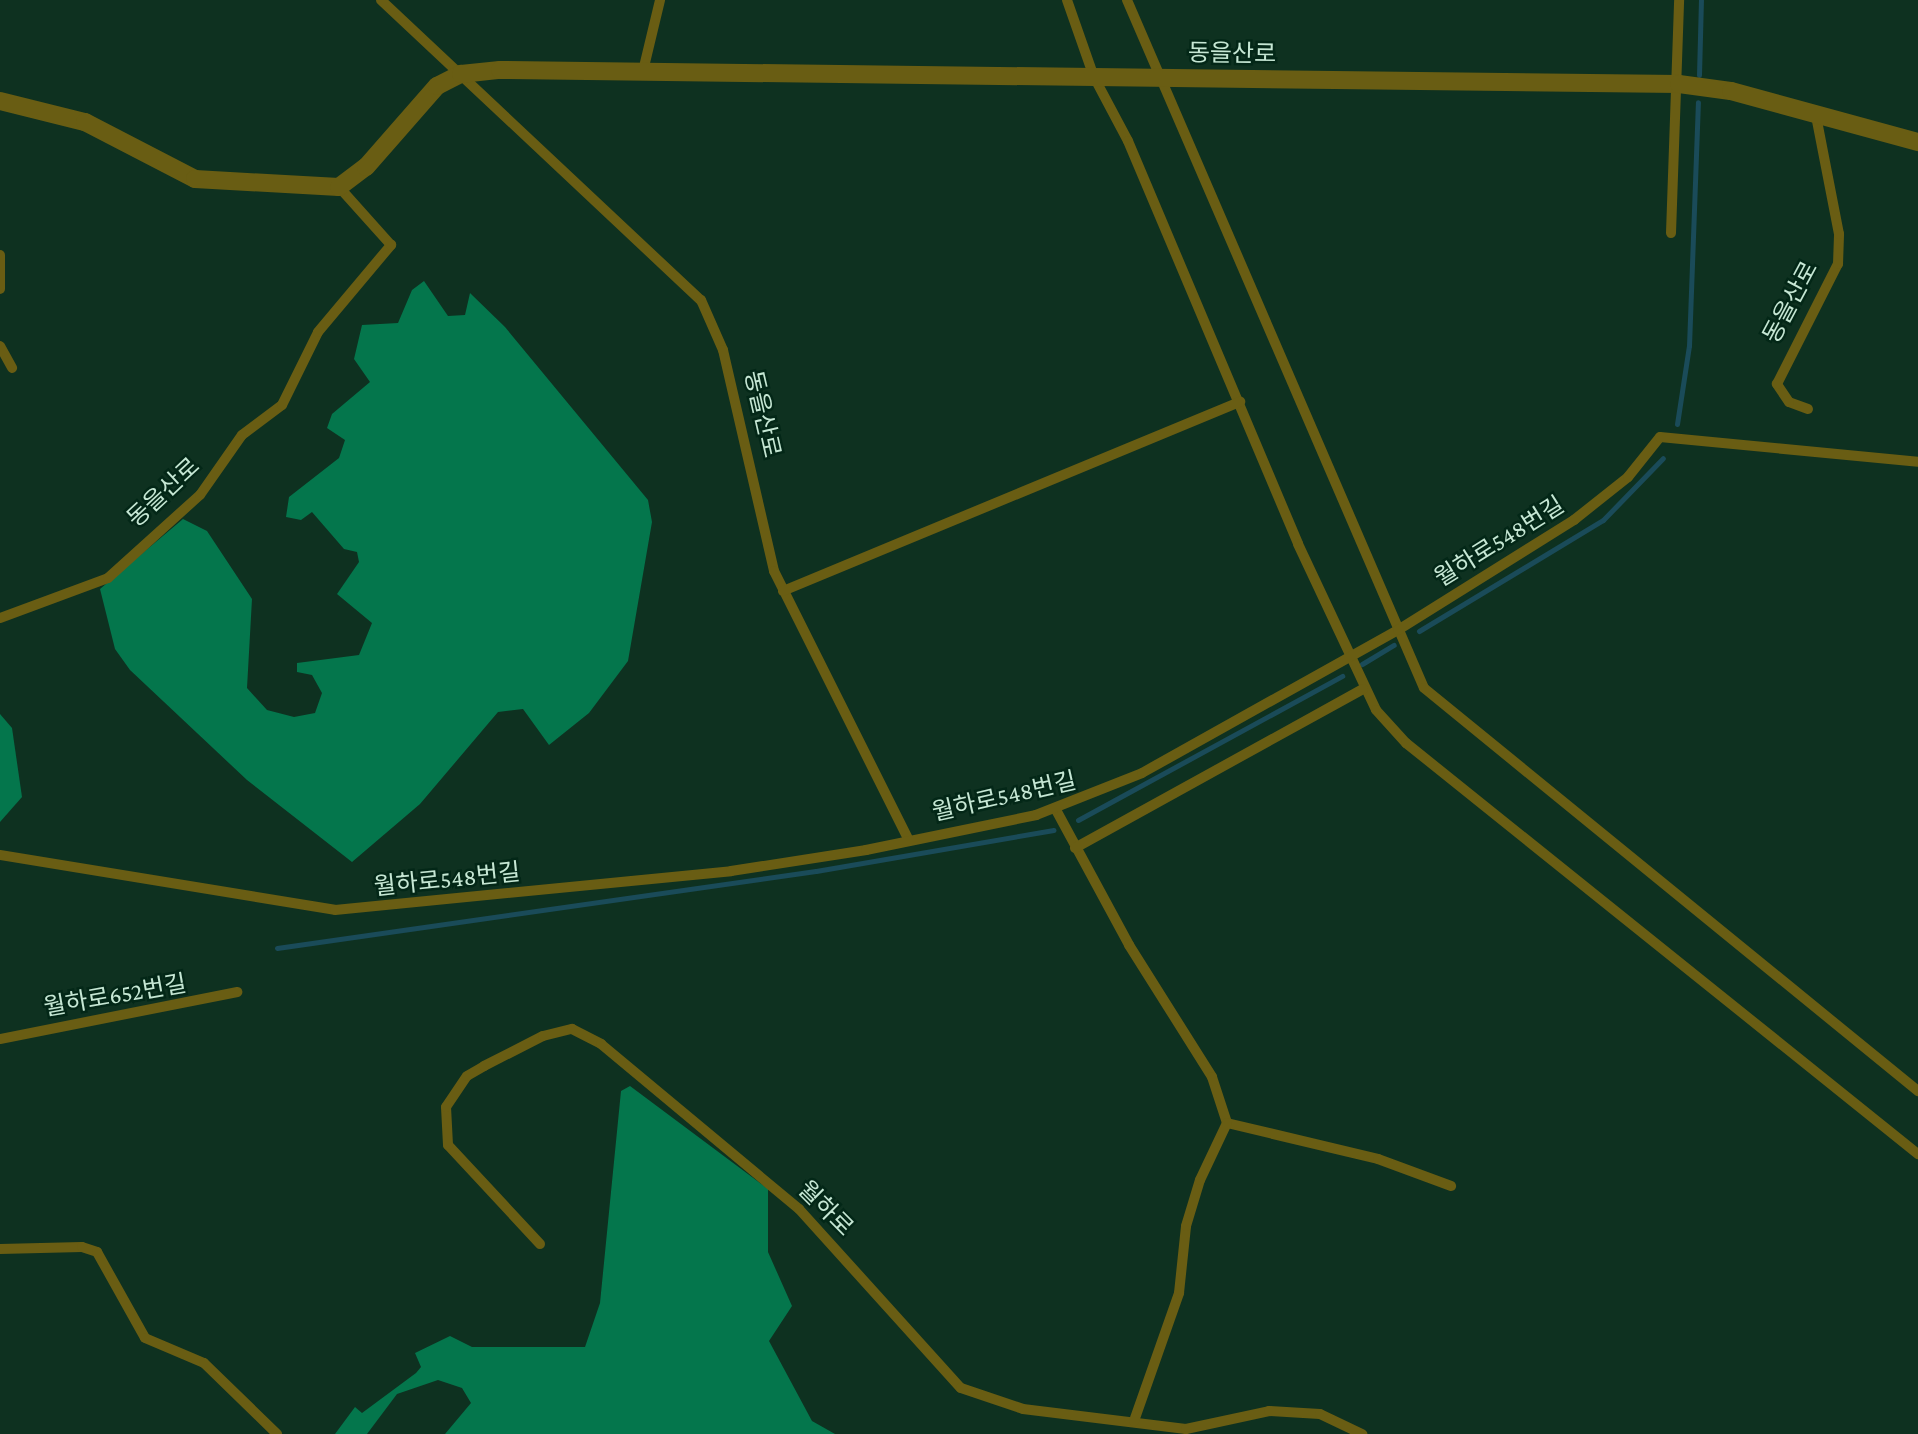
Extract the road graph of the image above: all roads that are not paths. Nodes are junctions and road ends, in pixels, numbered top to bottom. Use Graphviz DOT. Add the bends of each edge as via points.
graph roads {
  1 [pos="381,0"];
  2 [pos="660,0"];
  3 [pos="1067,0"];
  4 [pos="1127,0"];
  5 [pos="1679,0"];
  6 [pos="643,71"];
  7 [pos="461,75"];
  8 [pos="1165,76"];
  9 [pos="1094,77"];
  10 [pos="1679,84"];
  11 [pos="0,102"];
  12 [pos="1816,116"];
  13 [pos="1918,142"];
  14 [pos="338,187"];
  15 [pos="1671,233"];
  16 [pos="0,255"];
  17 [pos="0,289"];
  18 [pos="0,346"];
  19 [pos="12,368"];
  20 [pos="1240,402"];
  21 [pos="1808,409"];
  22 [pos="1918,462"];
  23 [pos="783,591"];
  24 [pos="0,618"];
  25 [pos="1398,630"];
  26 [pos="1349,656"];
  27 [pos="1363,689"];
  28 [pos="1055,808"];
  29 [pos="908,839"];
  30 [pos="1075,848"];
  31 [pos="0,855"];
  32 [pos="237,992"];
  33 [pos="0,1038"];
  34 [pos="1918,1091"];
  35 [pos="1227,1123"];
  36 [pos="1918,1154"];
  37 [pos="1451,1186"];
  38 [pos="540,1244"];
  39 [pos="0,1249"];
  40 [pos="1135,1421"];
  41 [pos="277,1434"];
  42 [pos="1362,1434"];
  1 -- 7 [label="lane, 동을산로"];
  2 -- 6 [label="lane"];
  3 -- 9 [label="lane"];
  4 -- 8 [label="lane"];
  5 -- 10 [label="lane"];
  6 -- 7 [label="street, 동을산로"];
  6 -- 9 [label="street, 동을산로"];
  7 -- 14 [label="street, 동을산로" via="437,86 366,167"];
  7 -- 23 [label="lane, 동을산로" via="701,300 723,350 762,528"];
  8 -- 9 [label="street, 동을산로"];
  8 -- 10 [label="street, 동을산로"];
  8 -- 25 [label="lane"];
  9 -- 20 [label="lane" via="1128,141"];
  10 -- 12 [label="street, 동을산로" via="1731,91"];
  10 -- 15 [label="lane"];
  11 -- 14 [label="street" via="85,122 195,179"];
  12 -- 13 [label="street, 동을산로"];
  12 -- 21 [label="lane, 동을산로" via="1836,215 1838,264 1777,384 1789,402"];
  14 -- 24 [label="lane, 동을산로" via="391,245 318,332 282,405 242,435 200,495 108,578"];
  16 -- 17 [label="lane"];
  18 -- 19 [label="lane"];
  20 -- 23 [label="lane"];
  20 -- 26 [label="lane"];
  22 -- 25 [label="lane, 월하로548번길" via="1660,437 1605,499"];
  23 -- 29 [label="lane, 동을산로"];
  25 -- 26 [label="lane, 월하로548번길"];
  25 -- 34 [label="lane" via="1424,688 1439,705"];
  26 -- 27 [label="lane"];
  26 -- 28 [label="lane, 월하로548번길" via="1142,774"];
  27 -- 30 [label="lane"];
  27 -- 36 [label="lane" via="1406,743"];
  28 -- 29 [label="lane, 월하로548번길"];
  28 -- 30 [label="lane"];
  29 -- 31 [label="lane, 월하로548번길" via="732,871 335,910"];
  30 -- 35 [label="lane" via="1212,1077"];
  32 -- 33 [label="lane, 월하로652번길"];
  35 -- 37 [label="lane" via="1378,1160"];
  35 -- 40 [label="lane" via="1200,1180 1186,1226 1179,1293"];
  38 -- 40 [label="lane, 월하로" via="448,1145 446,1107 467,1076 543,1036 572,1030 601,1044 799,1209 961,1388 1023,1409"];
  39 -- 41 [label="lane" via="82,1247 97,1252 145,1338 204,1363"];
  40 -- 42 [label="lane, 월하로" via="1199,1428 1290,1411 1320,1414"];
}
